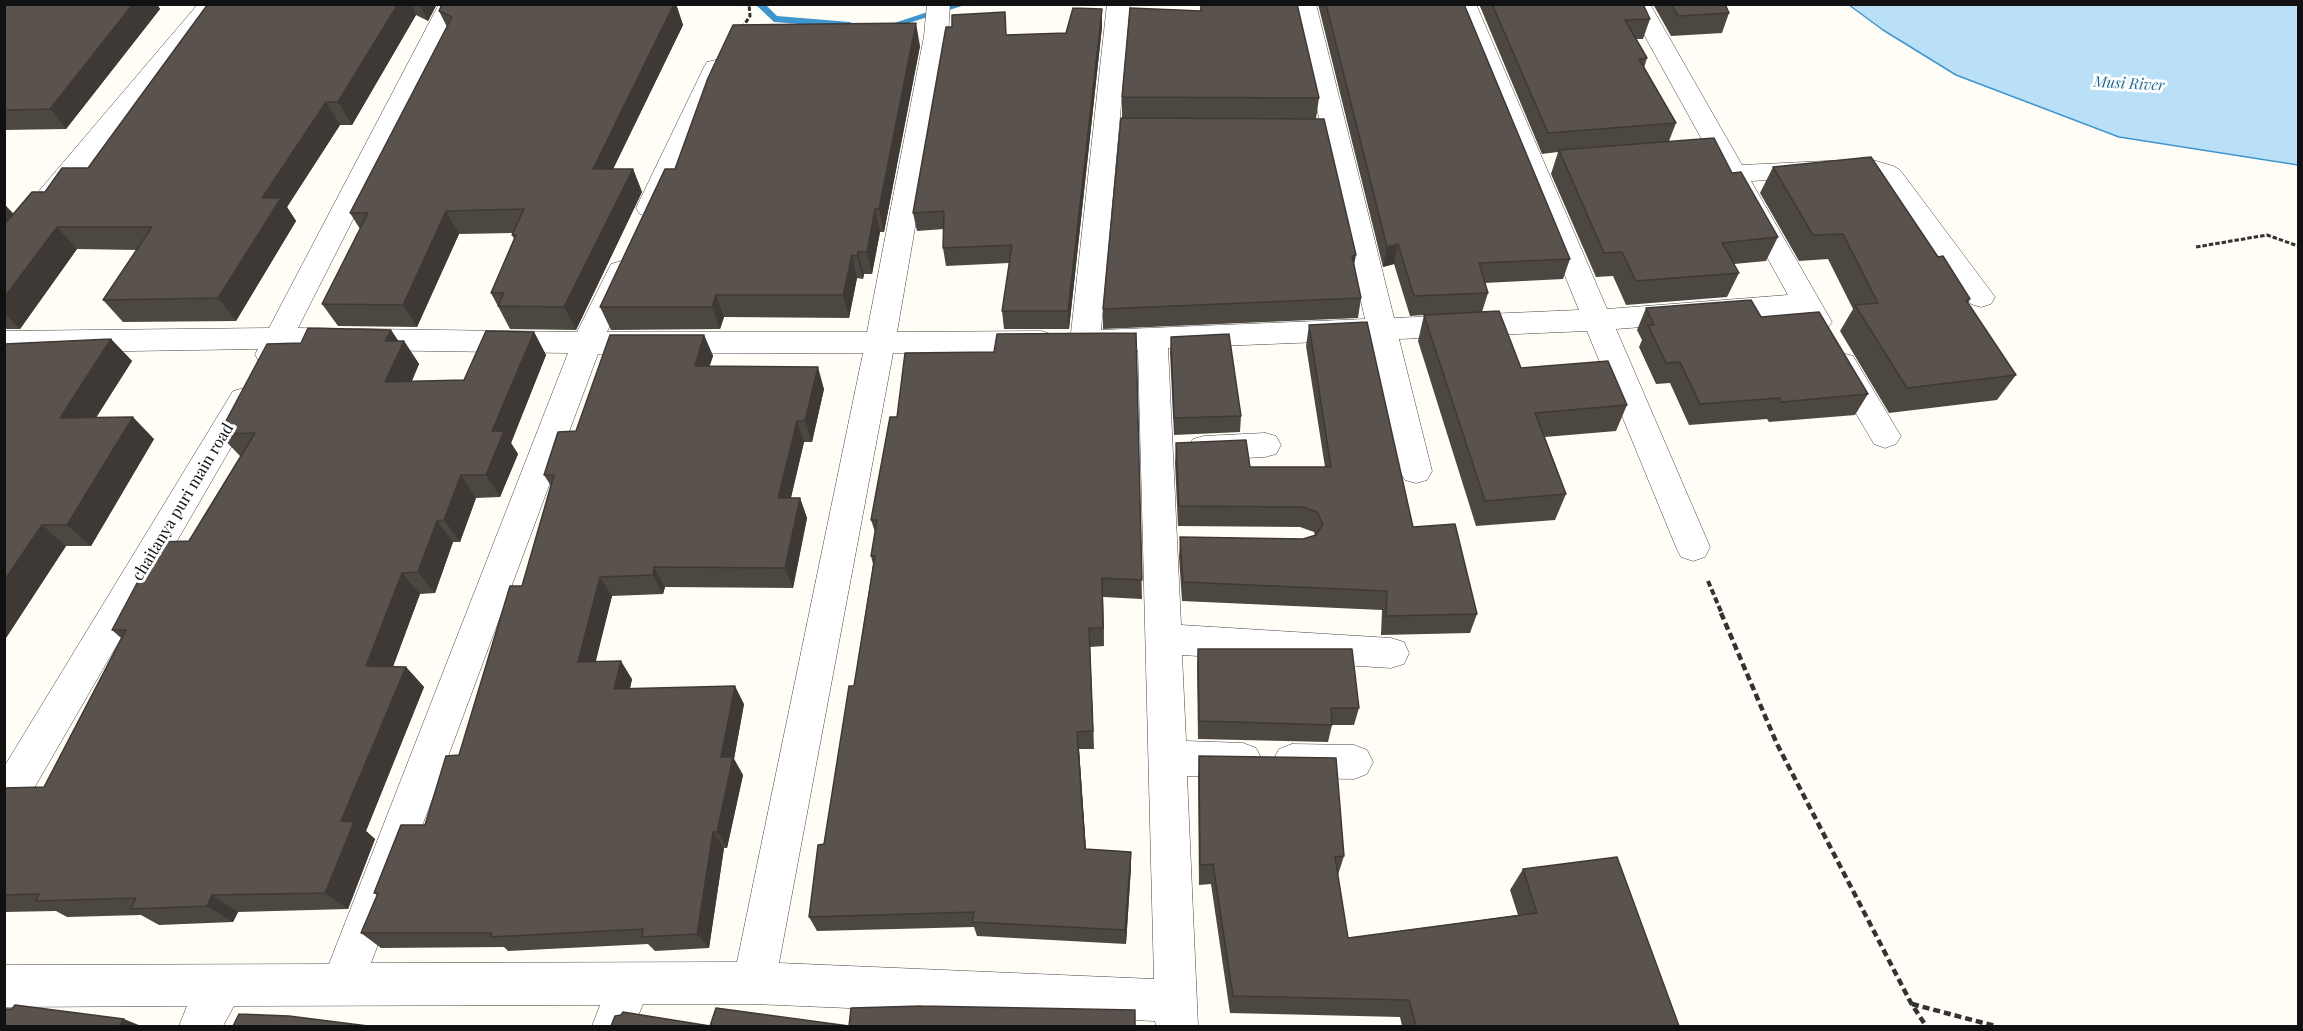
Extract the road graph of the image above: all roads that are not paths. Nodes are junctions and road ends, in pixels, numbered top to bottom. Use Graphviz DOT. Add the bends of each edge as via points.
graph roads {
  1 [pos="211,4"];
  2 [pos="451,4"];
  3 [pos="1119,4"];
  4 [pos="1304,4"];
  5 [pos="1464,4"];
  6 [pos="1638,4"];
  7 [pos="937,20"];
  8 [pos="730,38"];
  9 [pos="1733,174"];
  10 [pos="4,251"];
  11 [pos="1981,297"];
  12 [pos="1806,304"];
  13 [pos="1597,320"];
  14 [pos="1381,330"];
  15 [pos="280,338"];
  16 [pos="1153,340"];
  17 [pos="4,342"];
  18 [pos="880,342"];
  19 [pos="1085,342"];
  20 [pos="587,343"];
  21 [pos="1885,436"];
  22 [pos="1265,445"];
  23 [pos="1157,450"];
  24 [pos="1416,471"];
  25 [pos="1160,541"];
  26 [pos="1195,542"];
  27 [pos="1693,547"];
  28 [pos="1163,639"];
  29 [pos="1391,653"];
  30 [pos="1167,758"];
  31 [pos="1354,762"];
  32 [pos="4,803"];
  33 [pos="632,983"];
  34 [pos="754,983"];
  35 [pos="222,985"];
  36 [pos="342,985"];
  37 [pos="4,986"];
  38 [pos="1176,1014"];
  39 [pos="200,1026"];
  40 [pos="613,1026"];
  1 -- 10 [label="street"];
  2 -- 15 [label="street, chaitanya puri main road"];
  3 -- 19 [label="street" via="1119,128"];
  4 -- 14 [label="street" via="1321,129"];
  5 -- 13 [label="street" via="1543,164"];
  6 -- 9 [label="street" via="1708,151"];
  7 -- 18 [label="street"];
  8 -- 20 [label="street"];
  9 -- 11 [label="street" via="1869,167 1884,172 1891,176"];
  9 -- 12 [label="street"];
  12 -- 13 [label="street"];
  12 -- 21 [label="street"];
  13 -- 14 [label="street"];
  13 -- 27 [label="street"];
  14 -- 16 [label="street"];
  14 -- 24 [label="street"];
  15 -- 17 [label="street"];
  15 -- 20 [label="street"];
  15 -- 32 [label="street, chaitanya puri main road"];
  16 -- 19 [label="street"];
  16 -- 23 [label="street"];
  18 -- 19 [label="street"];
  18 -- 20 [label="street"];
  18 -- 34 [label="street"];
  20 -- 36 [label="street"];
  22 -- 23 [label="street"];
  23 -- 25 [label="street"];
  25 -- 26 [label="street"];
  25 -- 28 [label="street"];
  28 -- 29 [label="street"];
  28 -- 30 [label="street"];
  30 -- 31 [label="street"];
  30 -- 38 [label="street"];
  33 -- 34 [label="street"];
  33 -- 36 [label="street"];
  33 -- 40 [label="street"];
  34 -- 38 [label="street"];
  35 -- 36 [label="street"];
  35 -- 37 [label="street"];
  35 -- 39 [label="street"];
}
